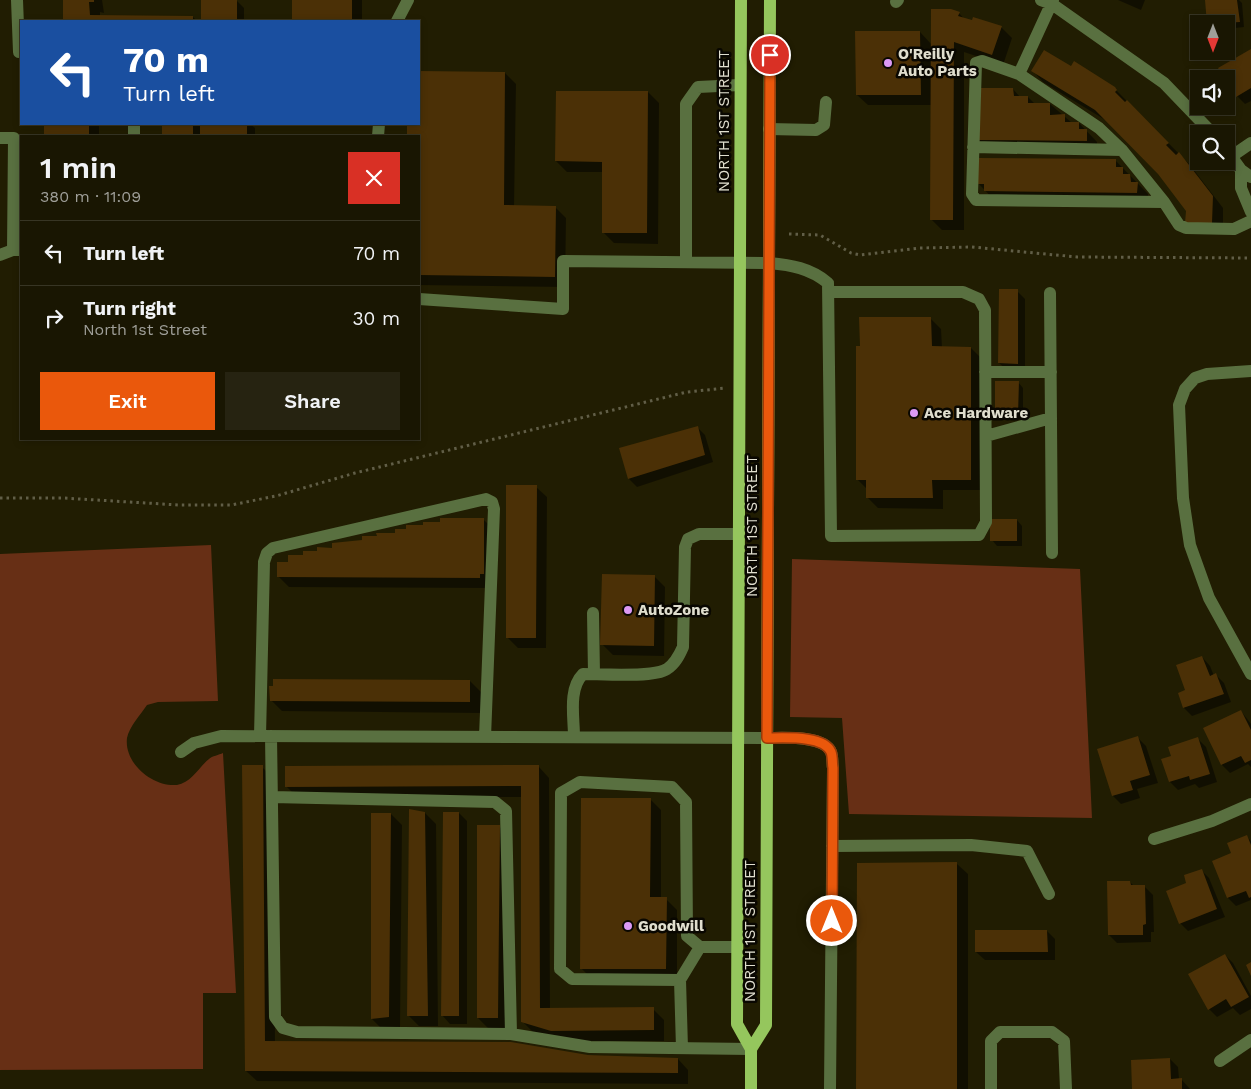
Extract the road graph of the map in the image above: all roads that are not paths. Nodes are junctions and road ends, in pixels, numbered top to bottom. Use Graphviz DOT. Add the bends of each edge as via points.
graph roads {
  1 [pos="17,0"];
  2 [pos="408,0"];
  3 [pos="741,0"];
  4 [pos="770,0"];
  5 [pos="1049,1"];
  6 [pos="398,20"];
  7 [pos="19,52"];
  8 [pos="1019,74"];
  9 [pos="740,86"];
  10 [pos="826,102"];
  11 [pos="1204,125"];
  12 [pos="769,129"];
  13 [pos="0,138"];
  14 [pos="1251,144"];
  15 [pos="973,147"];
  16 [pos="1122,150"];
  17 [pos="1235,150"];
  18 [pos="1235,160"];
  19 [pos="1246,174"];
  20 [pos="1164,202"];
  21 [pos="1251,212"];
  22 [pos="1251,221"];
  23 [pos="17,250"];
  24 [pos="0,255"];
  25 [pos="686,261"];
  26 [pos="739,262"];
  27 [pos="769,263"];
  28 [pos="828,292"];
  29 [pos="1050,293"];
  30 [pos="420,300"];
  31 [pos="1251,371"];
  32 [pos="985,372"];
  33 [pos="1050,372"];
  34 [pos="1051,418"];
  35 [pos="986,436"];
  36 [pos="739,534"];
  37 [pos="1052,553"];
  38 [pos="593,614"];
  39 [pos="594,674"];
  40 [pos="1251,674"];
  41 [pos="265,736"];
  42 [pos="485,737"];
  43 [pos="574,737"];
  44 [pos="738,738"];
  45 [pos="767,738"];
  46 [pos="181,752"];
  47 [pos="272,797"];
  48 [pos="1251,804"];
  49 [pos="1154,838"];
  50 [pos="832,846"];
  51 [pos="1049,894"];
  52 [pos="700,947"];
  53 [pos="737,948"];
  54 [pos="680,980"];
  55 [pos="511,1034"];
  56 [pos="1251,1040"];
  57 [pos="682,1048"];
  58 [pos="751,1049"];
  59 [pos="1220,1061"];
  60 [pos="751,1089"];
  61 [pos="830,1089"];
  62 [pos="991,1089"];
  63 [pos="1066,1089"];
  1 -- 7 [label="street"];
  2 -- 6 [label="street"];
  3 -- 9 [label="main road, NORTH 1ST STREET"];
  4 -- 12 [label="main road, NORTH 1ST STREET"];
  5 -- 8 [label="street"];
  5 -- 11 [label="street" via="1164,83"];
  8 -- 15 [label="street" via="982,61 976,63"];
  8 -- 16 [label="street" via="1099,128"];
  9 -- 25 [label="street" via="698,86 686,104"];
  9 -- 26 [label="main road, NORTH 1ST STREET"];
  10 -- 12 [label="street" via="824,125 816,130"];
  12 -- 27 [label="main road, NORTH 1ST STREET"];
  13 -- 23 [label="street" via="14,138"];
  14 -- 17 [label="street"];
  15 -- 16 [label="street"];
  15 -- 20 [label="street" via="972,194 976,200"];
  16 -- 20 [label="street"];
  18 -- 19 [label="street"];
  19 -- 21 [label="street" via="1240,188"];
  20 -- 22 [label="street" via="1179,225 1186,228 1234,229"];
  23 -- 24 [label="street"];
  25 -- 26 [label="street"];
  25 -- 30 [label="street" via="563,261 563,309"];
  26 -- 27 [label="street"];
  26 -- 36 [label="main road, NORTH 1ST STREET"];
  27 -- 28 [label="street" via="793,265 817,274 828,283"];
  27 -- 45 [label="main road, NORTH 1ST STREET"];
  28 -- 32 [label="street" via="963,292 979,299 985,310"];
  28 -- 35 [label="street" via="831,536 979,535 986,522"];
  29 -- 33 [label="street"];
  31 -- 40 [label="street" via="1195,378 1185,389 1179,405 1183,498 1190,545 1209,598"];
  32 -- 33 [label="street"];
  32 -- 35 [label="street"];
  33 -- 34 [label="street"];
  34 -- 35 [label="street"];
  34 -- 37 [label="street"];
  36 -- 39 [label="street" via="699,534 688,539 685,547 683,648 676,662 653,674"];
  36 -- 44 [label="main road, NORTH 1ST STREET"];
  38 -- 39 [label="street"];
  39 -- 43 [label="street" via="583,674 575,682"];
  41 -- 42 [label="street"];
  41 -- 42 [label="street" via="266,553 282,546 486,499 492,502 494,509"];
  41 -- 46 [label="street" via="221,736 194,743"];
  41 -- 47 [label="street"];
  42 -- 43 [label="street"];
  43 -- 44 [label="street"];
  44 -- 45 [label="street"];
  44 -- 53 [label="main road, NORTH 1ST STREET"];
  45 -- 50 [label="street" via="811,740 824,743 831,752"];
  45 -- 58 [label="main road, NORTH 1ST STREET" via="766,1024"];
  47 -- 55 [label="street" via="495,802 506,811"];
  47 -- 55 [label="street" via="275,1017 283,1028 298,1032"];
  48 -- 49 [label="street" via="1212,821"];
  50 -- 51 [label="street" via="971,845 1027,851"];
  50 -- 61 [label="street"];
  52 -- 53 [label="street"];
  52 -- 54 [label="street"];
  52 -- 54 [label="street" via="687,936 686,802 672,787 580,782 561,793 560,969 572,979"];
  53 -- 58 [label="main road, NORTH 1ST STREET" via="737,1024"];
  54 -- 57 [label="street"];
  55 -- 57 [label="street" via="590,1047"];
  56 -- 59 [label="street"];
  57 -- 58 [label="street"];
  58 -- 60 [label="main road, NORTH 1ST STREET"];
  62 -- 63 [label="street" via="991,1041 1000,1032 1052,1032 1064,1041"];
}
